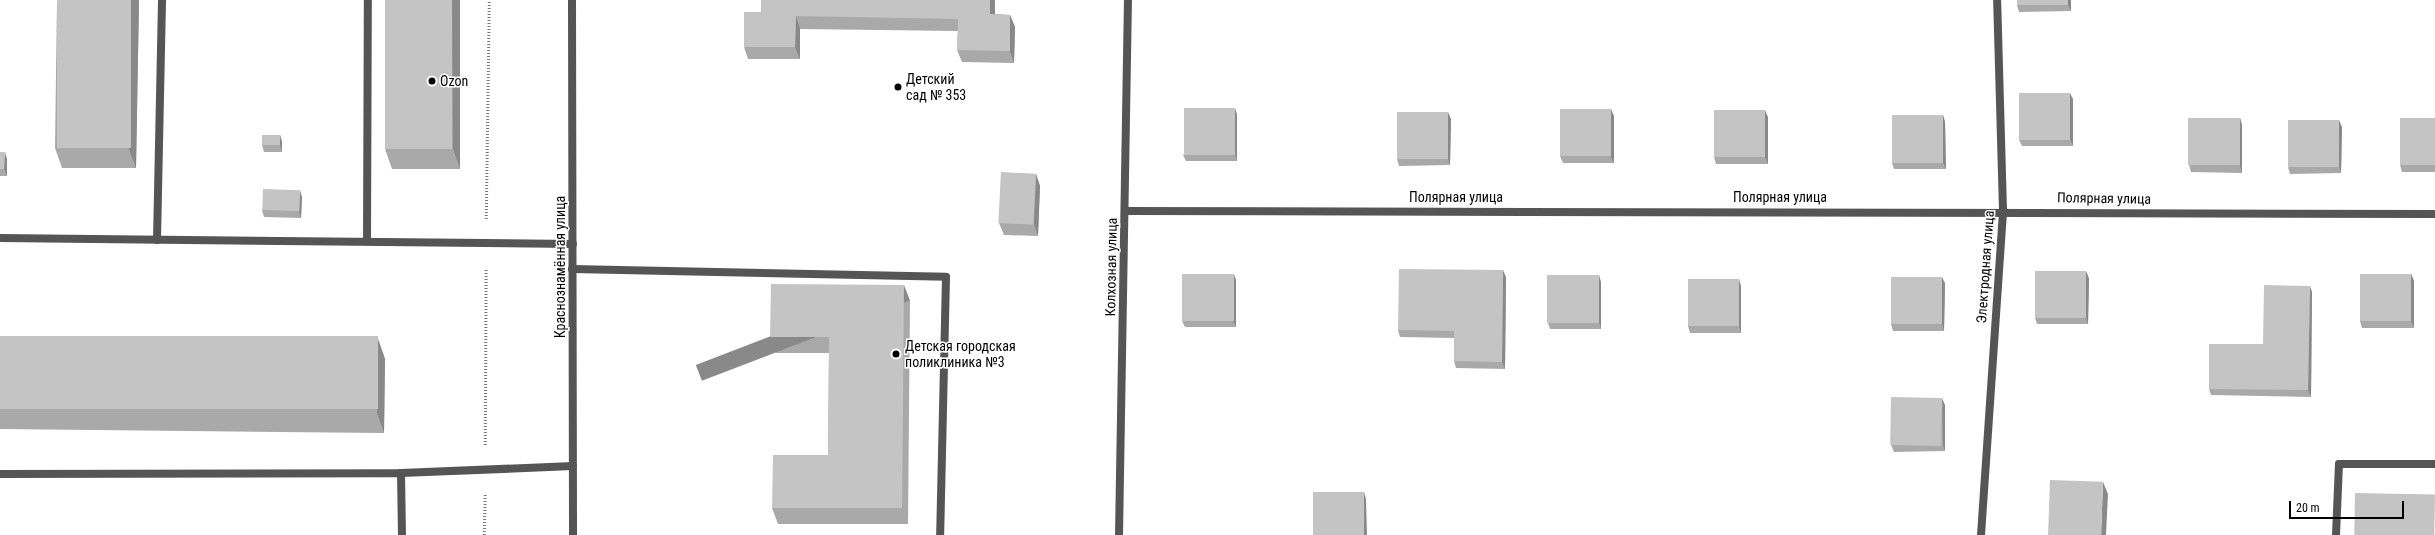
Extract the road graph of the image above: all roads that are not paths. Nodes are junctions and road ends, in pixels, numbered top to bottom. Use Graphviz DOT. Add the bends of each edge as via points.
graph roads {
  1 [pos="162,0"];
  2 [pos="368,0"];
  3 [pos="572,0"];
  4 [pos="1128,0"];
  5 [pos="1997,0"];
  6 [pos="1125,210"];
  7 [pos="2003,210"];
  8 [pos="2435,214"];
  9 [pos="0,238"];
  10 [pos="158,240"];
  11 [pos="367,241"];
  12 [pos="573,244"];
  13 [pos="572,270"];
  14 [pos="2435,464"];
  15 [pos="573,466"];
  16 [pos="401,473"];
  17 [pos="0,474"];
  18 [pos="402,535"];
  19 [pos="573,535"];
  20 [pos="940,535"];
  21 [pos="1119,535"];
  22 [pos="1981,535"];
  23 [pos="2336,535"];
  1 -- 10 [label="street"];
  2 -- 11 [label="street"];
  3 -- 12 [label="street, Краснознамённая улица"];
  4 -- 6 [label="street, Колхозная улица"];
  5 -- 7 [label="street, Электродная улица"];
  6 -- 7 [label="street, Полярная улица"];
  6 -- 21 [label="street, Колхозная улица"];
  7 -- 8 [label="street, Полярная улица"];
  7 -- 22 [label="street, Электродная улица"];
  9 -- 10 [label="street"];
  10 -- 11 [label="street"];
  11 -- 12 [label="street"];
  12 -- 13 [label="street, Краснознамённая улица"];
  13 -- 15 [label="street, Краснознамённая улица"];
  13 -- 20 [label="street" via="946,277"];
  14 -- 23 [label="street" via="2339,464"];
  15 -- 16 [label="street"];
  15 -- 19 [label="street, Краснознамённая улица"];
  16 -- 17 [label="street"];
  16 -- 18 [label="street"];
}
